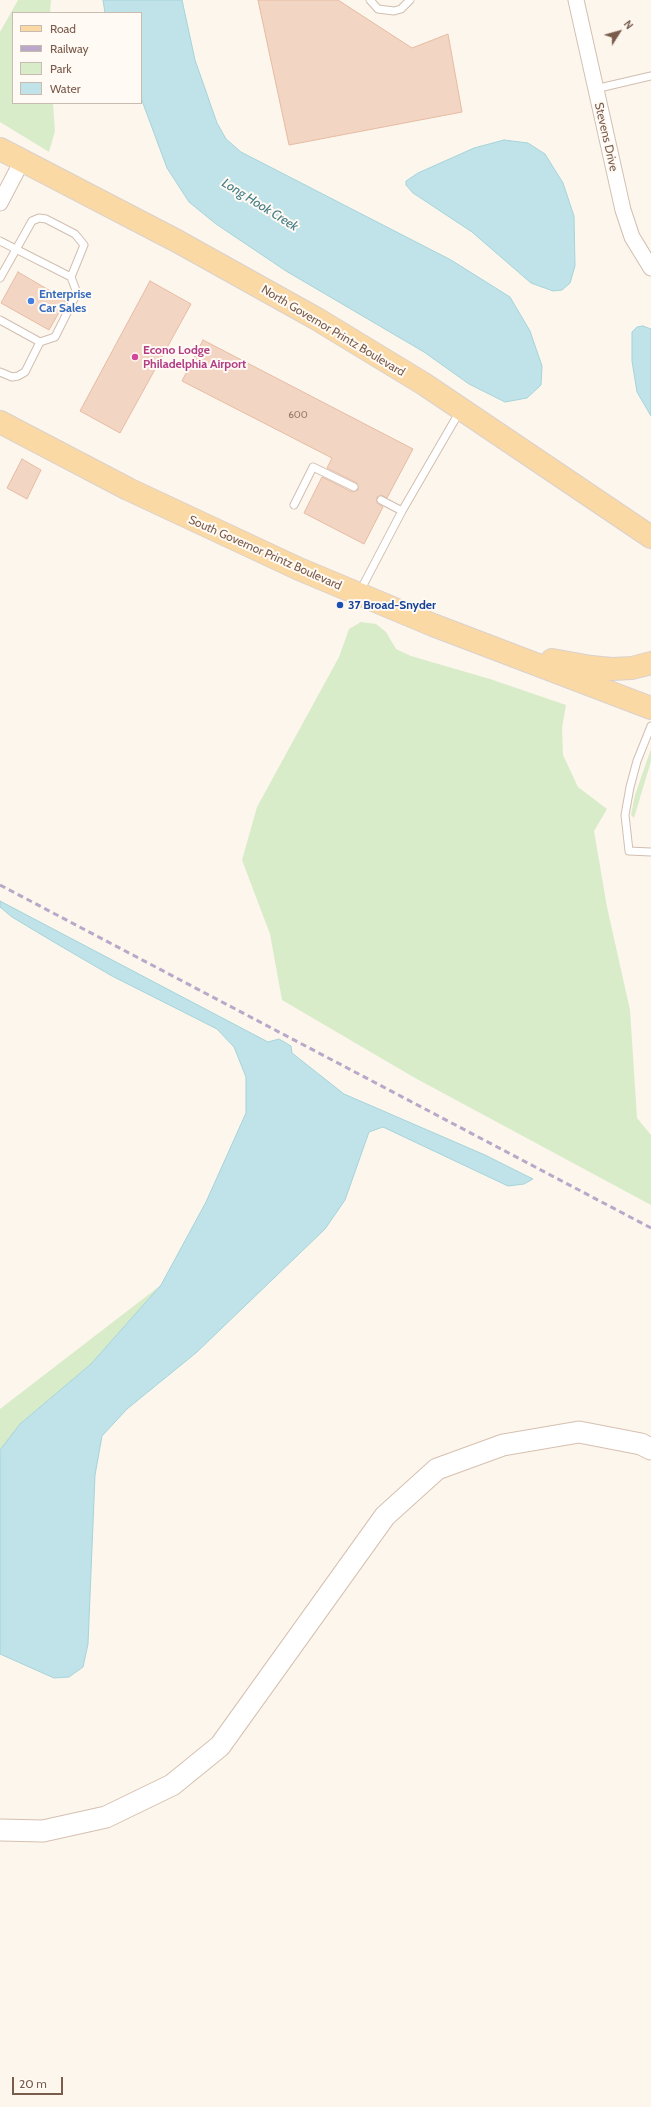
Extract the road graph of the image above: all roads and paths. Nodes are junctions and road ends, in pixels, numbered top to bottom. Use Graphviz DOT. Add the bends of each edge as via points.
graph roads {
  1 [pos="370,0"];
  2 [pos="410,0"];
  3 [pos="576,0"];
  4 [pos="651,76"];
  5 [pos="595,89"];
  6 [pos="0,149"];
  7 [pos="22,161"];
  8 [pos="0,203"];
  9 [pos="0,241"];
  10 [pos="16,249"];
  11 [pos="651,268"];
  12 [pos="71,277"];
  13 [pos="0,278"];
  14 [pos="0,320"];
  15 [pos="40,342"];
  16 [pos="0,372"];
  17 [pos="461,410"];
  18 [pos="0,422"];
  19 [pos="354,487"];
  20 [pos="381,500"];
  21 [pos="294,504"];
  22 [pos="402,510"];
  23 [pos="651,537"];
  24 [pos="358,595"];
  25 [pos="494,648"];
  26 [pos="651,663"];
  27 [pos="651,708"];
  28 [pos="651,726"];
  29 [pos="651,852"];
  30 [pos="651,1449"];
  31 [pos="0,1830"];
  1 -- 2 [label="lane" via="378,9 394,12"];
  3 -- 5 [label="street, Stevens Drive"];
  4 -- 5 [label="lane"];
  5 -- 11 [label="street, Stevens Drive" via="623,210 632,237"];
  6 -- 7 [label="main road, North Governor Printz Boulevard"];
  7 -- 8 [label="street"];
  7 -- 17 [label="main road, North Governor Printz Boulevard" via="177,241 317,319"];
  9 -- 10 [label="lane"];
  10 -- 12 [label="lane"];
  10 -- 12 [label="lane" via="32,221 46,219 75,234 84,245"];
  10 -- 13 [label="lane"];
  12 -- 15 [label="lane" via="77,293 55,337"];
  14 -- 15 [label="lane"];
  15 -- 16 [label="lane" via="25,372 12,377"];
  17 -- 22 [label="lane"];
  17 -- 23 [label="main road, North Governor Printz Boulevard"];
  18 -- 24 [label="main road, South Governor Printz Boulevard" via="188,518"];
  19 -- 21 [label="lane" via="313,467"];
  20 -- 22 [label="lane"];
  22 -- 24 [label="lane"];
  24 -- 25 [label="main road, South Governor Printz Boulevard"];
  25 -- 26 [label="main road" via="602,669 623,669"];
  25 -- 27 [label="main road, South Governor Printz Boulevard"];
  28 -- 29 [label="lane" via="637,761 625,815 629,851"];
  30 -- 31 [label="street" via="640,1444 579,1432 503,1445 437,1469 385,1516 220,1746 172,1785 106,1817 43,1831"];
}
